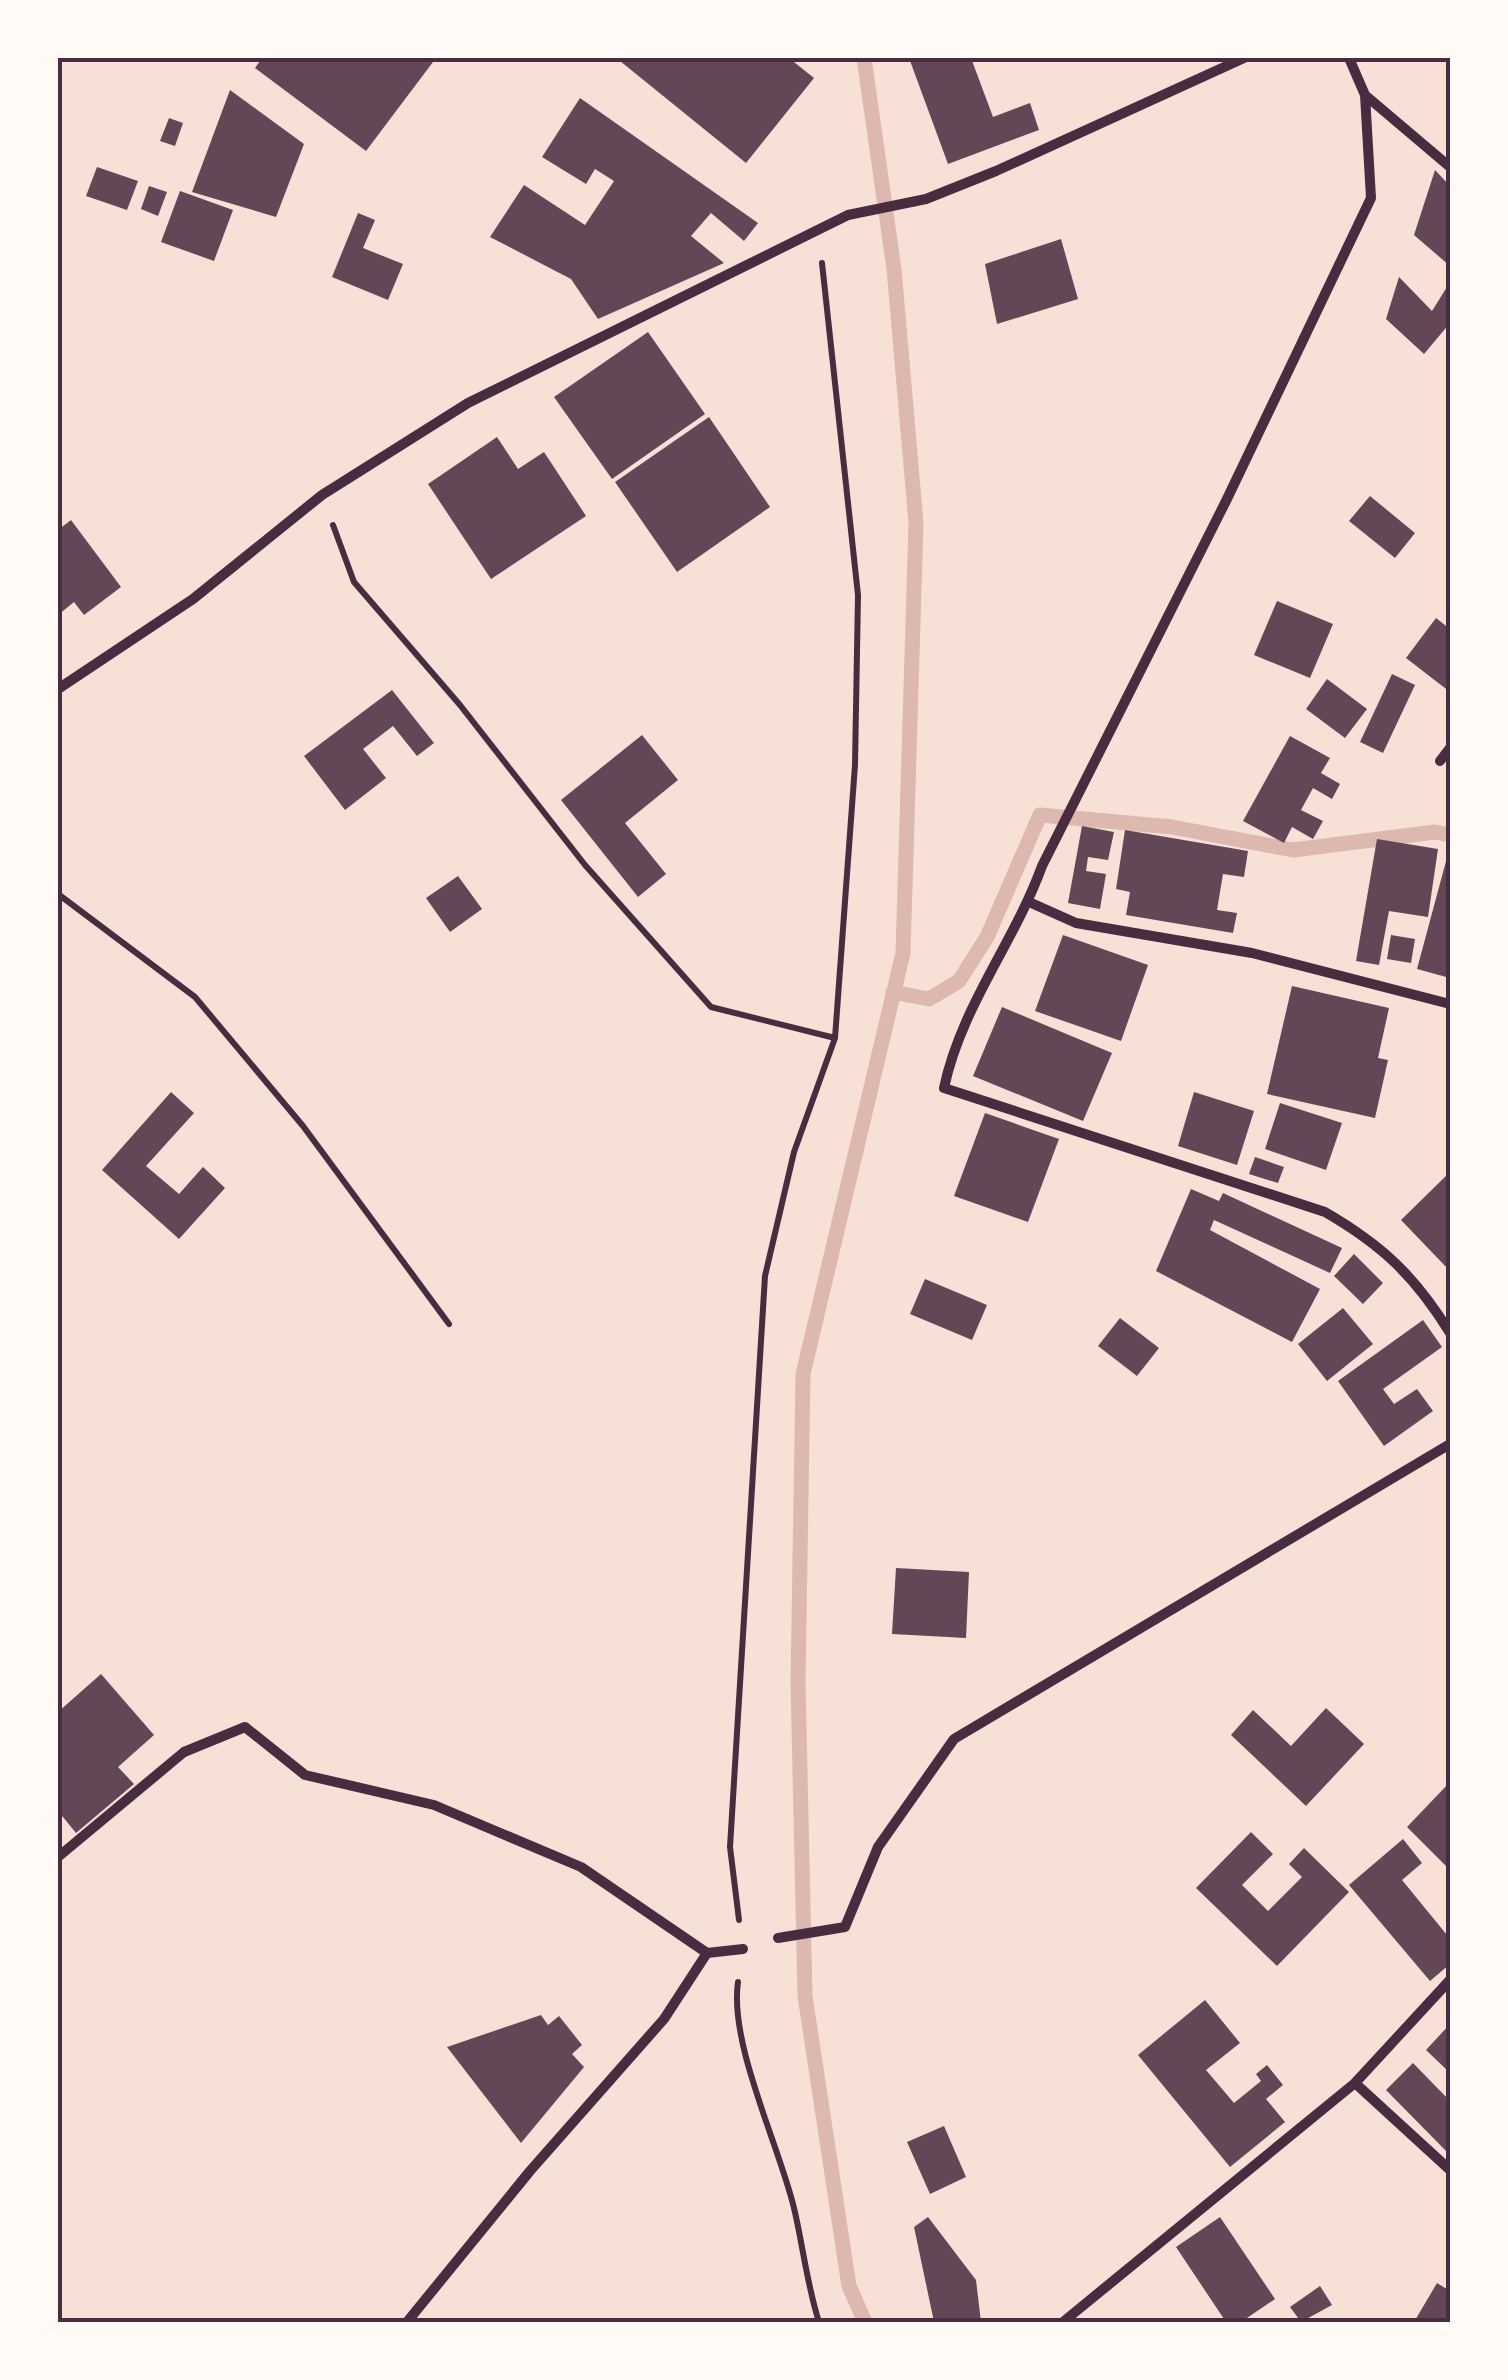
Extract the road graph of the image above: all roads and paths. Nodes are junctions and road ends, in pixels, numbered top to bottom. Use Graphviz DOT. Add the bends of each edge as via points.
graph roads {
  1 [pos="1244,58"];
  2 [pos="1349,58"];
  3 [pos="1365,95"];
  4 [pos="1450,166"];
  5 [pos="822,227"];
  6 [pos="322,496"];
  7 [pos="58,689"];
  8 [pos="1450,748"];
  9 [pos="1440,761"];
  10 [pos="58,894"];
  11 [pos="1029,902"];
  12 [pos="1450,1004"];
  13 [pos="835,1038"];
  14 [pos="449,1324"];
  15 [pos="1450,1333"];
  16 [pos="1450,1444"];
  17 [pos="58,1857"];
  18 [pos="778,1938"];
  19 [pos="742,1949"];
  20 [pos="707,1953"];
  21 [pos="1450,1980"];
  22 [pos="1355,2083"];
  23 [pos="1450,2170"];
  24 [pos="408,2322"];
  25 [pos="819,2322"];
  26 [pos="1063,2322"];
  1 -- 5 [label="street" via="926,199"];
  2 -- 3 [label="street"];
  3 -- 4 [label="street"];
  3 -- 11 [label="street" via="1370,198"];
  5 -- 6 [label="street" via="468,403"];
  5 -- 13 [label="path" via="822,280 858,594 855,764"];
  6 -- 7 [label="street" via="192,599"];
  6 -- 13 [label="path" via="354,582 585,865 711,1006"];
  8 -- 9 [label="street"];
  10 -- 14 [label="path" via="195,996 303,1126"];
  11 -- 12 [label="street" via="1076,922 1252,953"];
  11 -- 15 [label="street" via="962,1022 944,1088 1325,1212 1377,1242"];
  13 -- 19 [label="path" via="794,1152 765,1276 730,1847"];
  16 -- 18 [label="street" via="954,1739 878,1847 845,1927"];
  17 -- 20 [label="street" via="184,1752 246,1728 305,1775 434,1806 581,1866"];
  19 -- 20 [label="street"];
  19 -- 25 [label="path" via="736,1998 745,2048 794,2207"];
  20 -- 24 [label="street" via="664,2018"];
  21 -- 22 [label="street"];
  22 -- 23 [label="street"];
  22 -- 26 [label="street"];
}
